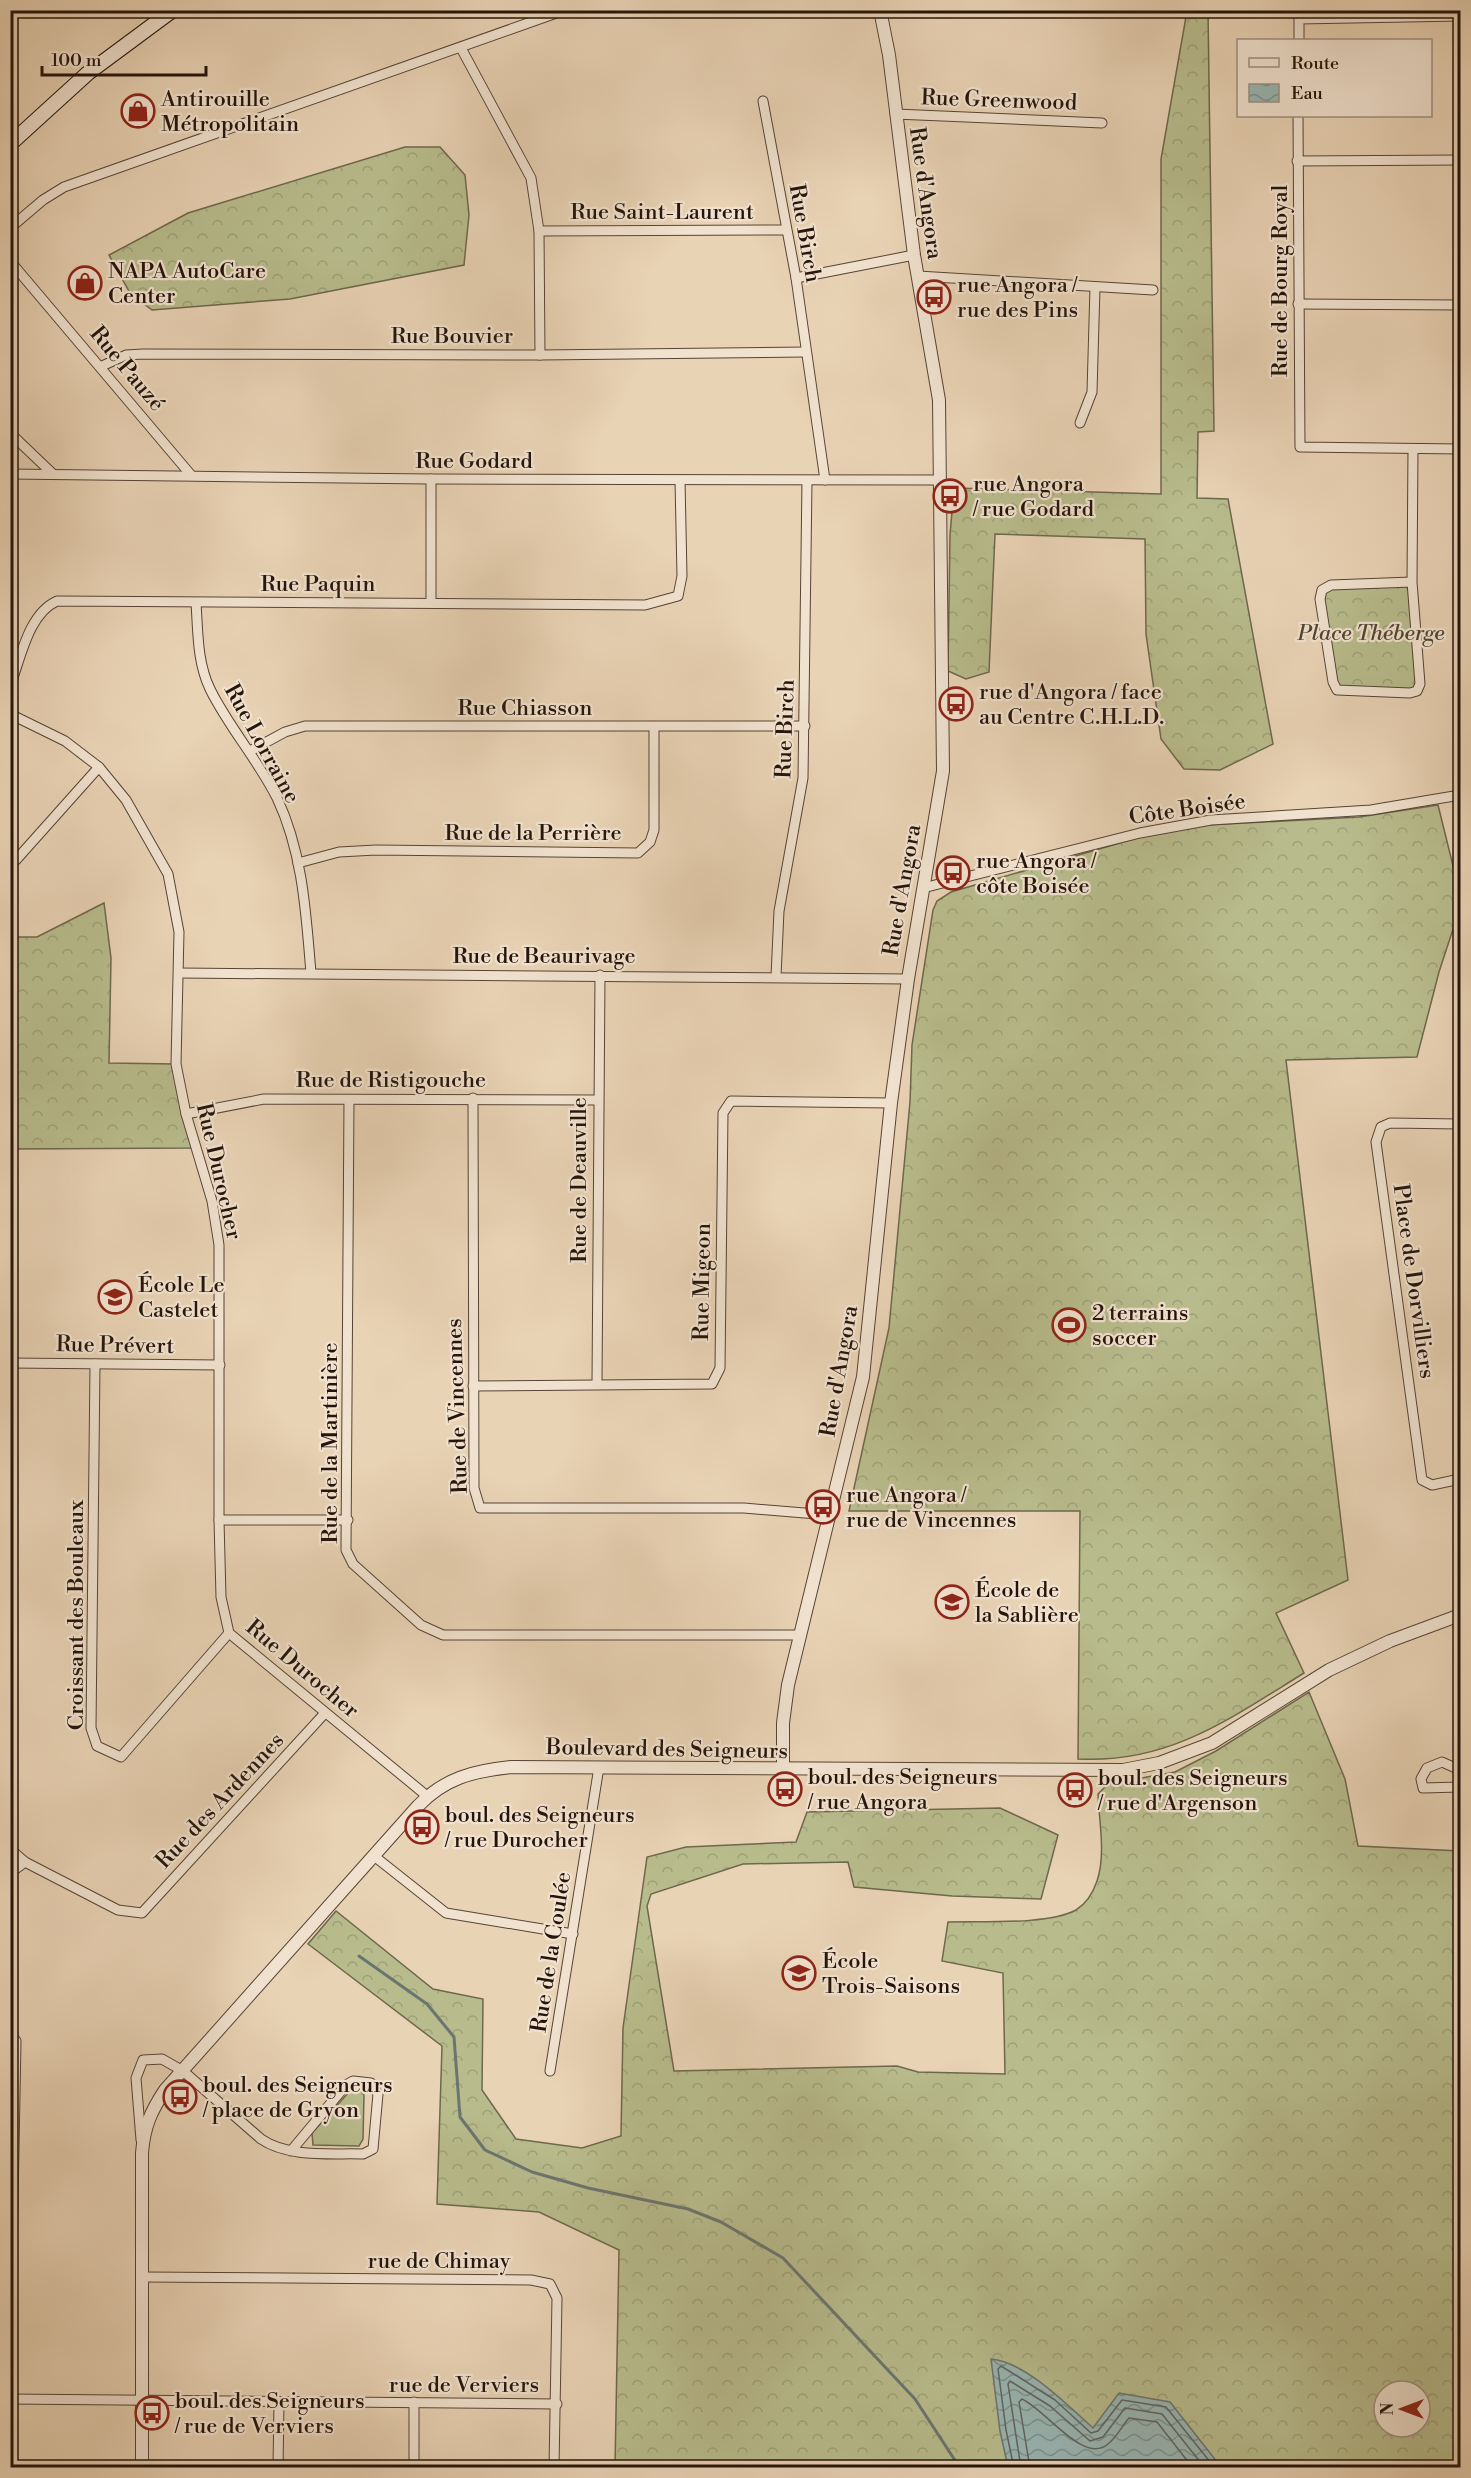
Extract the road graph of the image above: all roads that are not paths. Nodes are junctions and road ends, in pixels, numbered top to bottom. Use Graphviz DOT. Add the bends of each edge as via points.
graph roads {
  1 [pos="565,10"];
  2 [pos="880,10"];
  3 [pos="170,11"];
  4 [pos="1461,16"];
  5 [pos="1299,39"];
  6 [pos="461,48"];
  7 [pos="763,101"];
  8 [pos="895,114"];
  9 [pos="1298,117"];
  10 [pos="1102,123"];
  11 [pos="10,144"];
  12 [pos="1297,160"];
  13 [pos="1461,160"];
  14 [pos="10,228"];
  15 [pos="786,230"];
  16 [pos="539,231"];
  17 [pos="914,255"];
  18 [pos="10,261"];
  19 [pos="918,276"];
  20 [pos="796,278"];
  21 [pos="1095,287"];
  22 [pos="1153,290"];
  23 [pos="1298,304"];
  24 [pos="1461,305"];
  25 [pos="806,352"];
  26 [pos="540,355"];
  27 [pos="102,366"];
  28 [pos="1080,423"];
  29 [pos="10,433"];
  30 [pos="1413,449"];
  31 [pos="1461,449"];
  32 [pos="10,474"];
  33 [pos="53,474"];
  34 [pos="191,475"];
  35 [pos="431,479"];
  36 [pos="680,480"];
  37 [pos="825,480"];
  38 [pos="938,480"];
  39 [pos="807,481"];
  40 [pos="1412,582"];
  41 [pos="431,601"];
  42 [pos="196,603"];
  43 [pos="10,686"];
  44 [pos="10,714"];
  45 [pos="805,726"];
  46 [pos="654,727"];
  47 [pos="250,751"];
  48 [pos="99,766"];
  49 [pos="1461,795"];
  50 [pos="12,861"];
  51 [pos="298,863"];
  52 [pos="923,888"];
  53 [pos="180,973"];
  54 [pos="311,973"];
  55 [pos="600,975"];
  56 [pos="776,976"];
  57 [pos="908,979"];
  58 [pos="473,1098"];
  59 [pos="349,1100"];
  60 [pos="597,1100"];
  61 [pos="891,1103"];
  62 [pos="186,1114"];
  63 [pos="1461,1124"];
  64 [pos="10,1363"];
  65 [pos="95,1364"];
  66 [pos="220,1365"];
  67 [pos="597,1384"];
  68 [pos="473,1386"];
  69 [pos="1461,1479"];
  70 [pos="828,1515"];
  71 [pos="219,1520"];
  72 [pos="348,1520"];
  73 [pos="1461,1615"];
  74 [pos="229,1633"];
  75 [pos="800,1635"];
  76 [pos="325,1713"];
  77 [pos="598,1767"];
  78 [pos="783,1770"];
  79 [pos="1461,1770"];
  80 [pos="1461,1787"];
  81 [pos="427,1796"];
  82 [pos="10,1849"];
  83 [pos="374,1856"];
  84 [pos="25,1862"];
  85 [pos="10,1873"];
  86 [pos="573,1934"];
  87 [pos="10,2033"];
  88 [pos="183,2071"];
  89 [pos="550,2071"];
  90 [pos="11,2146"];
  91 [pos="291,2151"];
  92 [pos="142,2153"];
  93 [pos="11,2270"];
  94 [pos="142,2277"];
  95 [pos="10,2364"];
  96 [pos="10,2399"];
  97 [pos="142,2401"];
  98 [pos="414,2402"];
  99 [pos="279,2403"];
  100 [pos="557,2404"];
  101 [pos="142,2468"];
  102 [pos="278,2468"];
  103 [pos="414,2468"];
  104 [pos="554,2468"];
  1 -- 6 [label="street"];
  2 -- 8 [label="street, Rue d'Angora"];
  3 -- 11 [label="main road" via="88,73"];
  4 -- 5 [label="street" via="1299,19"];
  6 -- 14 [label="street" via="64,187"];
  6 -- 16 [label="street" via="531,178"];
  7 -- 15 [label="street, Rue Birch"];
  8 -- 10 [label="street, Rue Greenwood"];
  8 -- 17 [label="street, Rue d'Angora"];
  9 -- 12 [label="street, Rue de Bourg Royal"];
  12 -- 13 [label="street"];
  12 -- 23 [label="street, Rue de Bourg Royal"];
  15 -- 16 [label="street, Rue Saint-Laurent"];
  15 -- 20 [label="street, Rue Birch"];
  16 -- 26 [label="street"];
  17 -- 19 [label="street, Rue d'Angora"];
  17 -- 20 [label="street"];
  18 -- 27 [label="street, Rue Pauzé"];
  19 -- 21 [label="street"];
  19 -- 38 [label="street, Rue d'Angora" via="939,400"];
  20 -- 25 [label="street, Rue Birch"];
  21 -- 22 [label="street"];
  21 -- 28 [label="street" via="1092,392"];
  23 -- 24 [label="street"];
  23 -- 30 [label="street, Rue de Bourg Royal" via="1300,447"];
  25 -- 26 [label="street, Rue Bouvier"];
  25 -- 37 [label="street, Rue Birch"];
  26 -- 27 [label="street, Rue Bouvier" via="143,354 126,355"];
  27 -- 34 [label="street, Rue Pauzé"];
  29 -- 33 [label="street"];
  30 -- 31 [label="street"];
  30 -- 40 [label="street"];
  32 -- 33 [label="street, Rue Godard"];
  33 -- 34 [label="street, Rue Godard"];
  34 -- 35 [label="street, Rue Godard"];
  35 -- 36 [label="street, Rue Godard"];
  35 -- 41 [label="street"];
  36 -- 39 [label="street, Rue Godard"];
  36 -- 41 [label="street, Rue Paquin" via="682,576 678,596 645,605"];
  37 -- 38 [label="street, Rue Godard"];
  37 -- 39 [label="street, Rue Godard"];
  38 -- 52 [label="street, Rue d'Angora" via="944,744"];
  39 -- 45 [label="street, Rue Birch"];
  40 -- 40 [label="street" via="1420,684 1417,691 1337,690 1323,620 1322,590 1331,585"];
  41 -- 42 [label="street, Rue Paquin"];
  42 -- 43 [label="street, Rue Paquin" via="57,601 45,606 37,616"];
  42 -- 47 [label="street, Rue Lorraine" via="201,661 210,688"];
  44 -- 48 [label="street, Rue Durocher" via="65,741"];
  45 -- 46 [label="street, Rue Chiasson"];
  45 -- 56 [label="street, Rue Birch" via="803,778 779,911"];
  46 -- 47 [label="street, Rue Chiasson" via="305,726"];
  46 -- 51 [label="street, Rue de la Perrière" via="654,830 650,842 638,853 375,850 339,852"];
  47 -- 51 [label="street, Rue Lorraine" via="278,800"];
  48 -- 50 [label="street"];
  48 -- 53 [label="street, Rue Durocher" via="126,800 168,874 179,932"];
  49 -- 52 [label="street, Côte Boisée" via="1371,810 1187,824"];
  51 -- 54 [label="street, Rue Lorraine" via="305,892"];
  52 -- 57 [label="street, Rue d'Angora"];
  53 -- 54 [label="street, Rue de Beaurivage"];
  53 -- 62 [label="street, Rue Durocher" via="176,1064"];
  54 -- 55 [label="street, Rue de Beaurivage"];
  55 -- 56 [label="street, Rue de Beaurivage"];
  55 -- 60 [label="street, Rue de Deauville"];
  56 -- 57 [label="street, Rue de Beaurivage"];
  57 -- 61 [label="street, Rue d'Angora"];
  58 -- 59 [label="street, Rue de Ristigouche"];
  58 -- 60 [label="street, Rue de Ristigouche"];
  58 -- 68 [label="street, Rue de Vincennes"];
  59 -- 62 [label="street, Rue de Ristigouche" via="264,1099"];
  59 -- 72 [label="street, Rue de la Martinière"];
  60 -- 67 [label="street, Rue de Deauville"];
  61 -- 67 [label="street, Rue Migeon" via="731,1101 723,1113 720,1368 712,1384"];
  61 -- 70 [label="street, Rue d'Angora" via="866,1355"];
  62 -- 66 [label="street, Rue Durocher" via="212,1201 219,1245"];
  63 -- 69 [label="street, Place de Dorvilliers" via="1390,1123 1381,1127 1376,1142 1422,1480 1432,1485"];
  64 -- 65 [label="street, Rue Prévert"];
  65 -- 66 [label="street, Rue Prévert"];
  65 -- 74 [label="street, Croissant des Bouleaux" via="91,1728 97,1746 121,1757"];
  66 -- 71 [label="street, Rue Durocher"];
  67 -- 68 [label="street, Rue Migeon"];
  68 -- 70 [label="street, Rue de Vincennes" via="474,1488 480,1508 744,1508"];
  70 -- 75 [label="street, Rue d'Angora"];
  71 -- 72 [label="street"];
  71 -- 74 [label="street, Rue Durocher" via="221,1597"];
  72 -- 75 [label="street, Rue de la Martinière" via="346,1550 352,1564 421,1625 443,1635"];
  73 -- 78 [label="street, Boulevard des Seigneurs" via="1390,1641 1329,1670 1212,1743 1160,1762 1102,1771"];
  74 -- 76 [label="street, Rue Durocher"];
  75 -- 78 [label="street, Rue d'Angora" via="783,1723"];
  76 -- 81 [label="street, Rue Durocher"];
  76 -- 84 [label="street, Rue des Ardennes" via="142,1913 118,1910"];
  77 -- 78 [label="street, Boulevard des Seigneurs"];
  77 -- 81 [label="street, Boulevard des Seigneurs" via="511,1767 472,1772 447,1781"];
  77 -- 86 [label="street, Rue de la Coulée"];
  79 -- 80 [label="street" via="1442,1762 1427,1768 1421,1779 1423,1788"];
  81 -- 83 [label="street, Boulevard des Seigneurs"];
  82 -- 84 [label="street"];
  83 -- 86 [label="street" via="446,1913"];
  83 -- 88 [label="street, Boulevard des Seigneurs"];
  84 -- 85 [label="street"];
  86 -- 89 [label="street, Rue de la Coulée"];
  87 -- 90 [label="street" via="16,2041"];
  88 -- 91 [label="street" via="261,2139 274,2148"];
  88 -- 92 [label="street, Boulevard des Seigneurs" via="150,2113"];
  88 -- 92 [label="street, Boulevard des Seigneurs" via="162,2059 143,2060 136,2078"];
  90 -- 93 [label="street"];
  91 -- 91 [label="street" via="363,2154 373,2149 378,2094 371,2083 353,2081 346,2085"];
  92 -- 94 [label="street, Boulevard des Seigneurs"];
  93 -- 95 [label="street"];
  94 -- 97 [label="street, Boulevard des Seigneurs"];
  94 -- 100 [label="street, rue de Chimay" via="531,2280 550,2284 557,2298"];
  96 -- 97 [label="street, rue de Verviers"];
  97 -- 99 [label="street, rue de Verviers"];
  97 -- 101 [label="street, Boulevard des Seigneurs"];
  98 -- 99 [label="street, rue de Verviers"];
  98 -- 100 [label="street, rue de Verviers"];
  98 -- 103 [label="street"];
  99 -- 102 [label="street"];
  100 -- 104 [label="street, rue de Chimay"];
}
